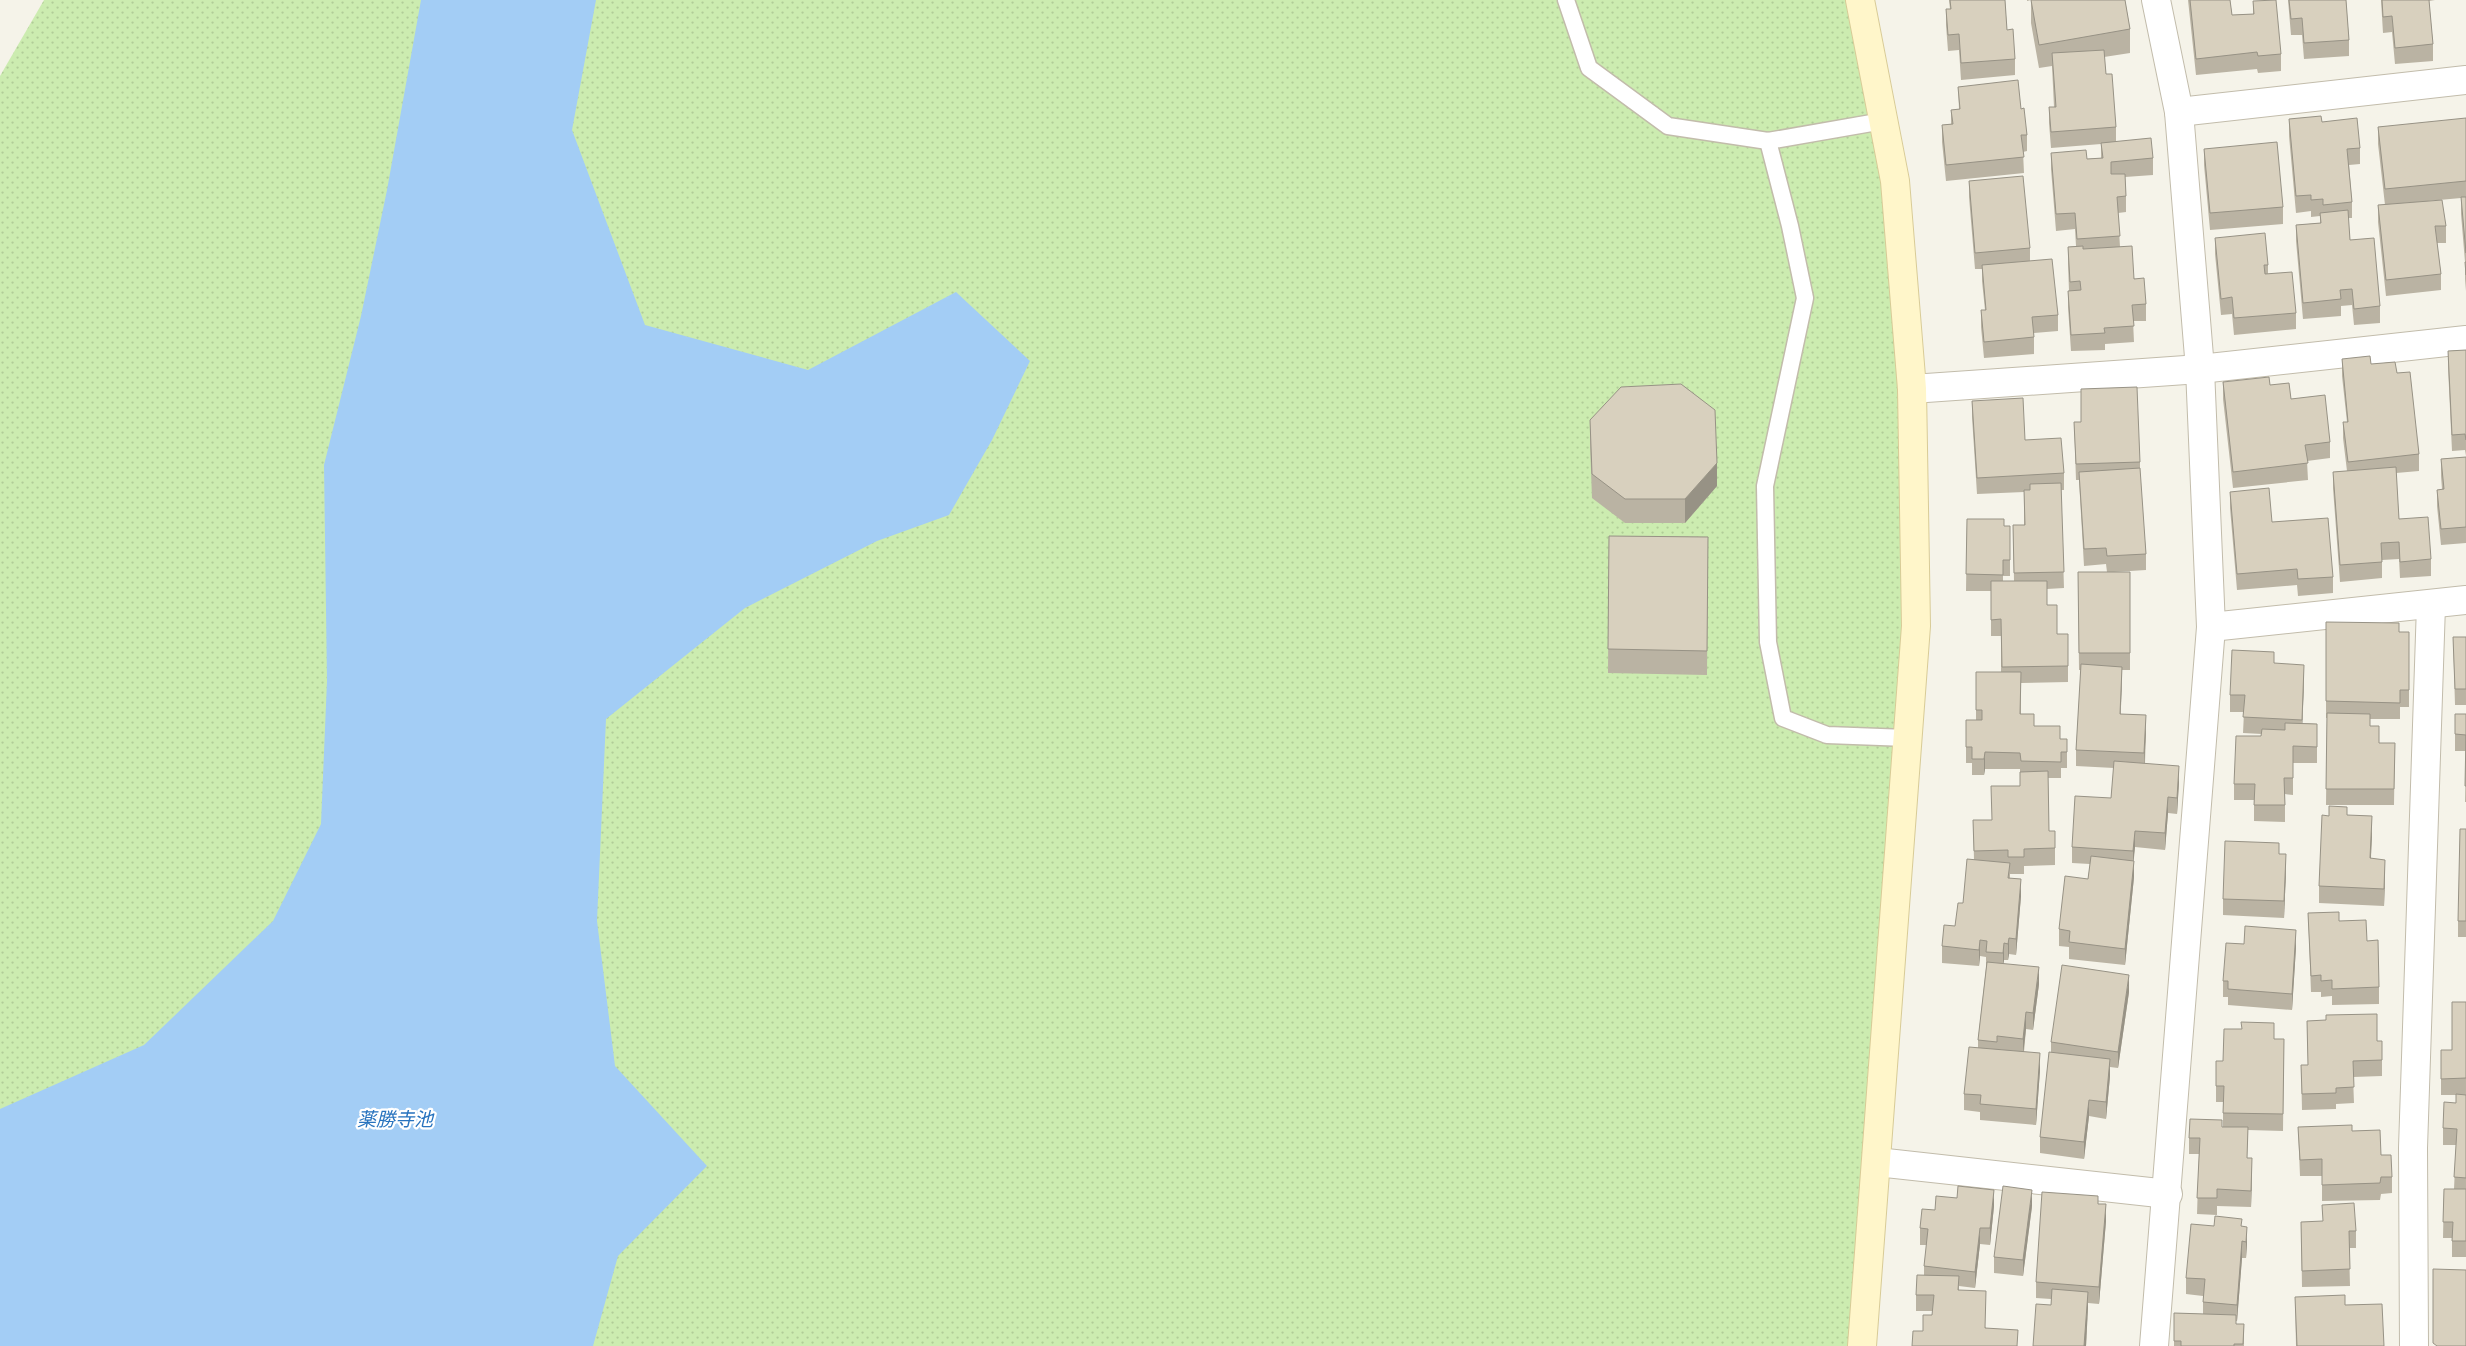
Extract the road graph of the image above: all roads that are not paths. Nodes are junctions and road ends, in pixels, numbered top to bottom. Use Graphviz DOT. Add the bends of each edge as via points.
graph roads {
  1 [pos="1566,0"];
  2 [pos="1860,0"];
  3 [pos="2156,0"];
  4 [pos="2466,80"];
  5 [pos="2179,112"];
  6 [pos="1883,121"];
  7 [pos="1768,141"];
  8 [pos="2466,340"];
  9 [pos="2200,369"];
  10 [pos="1912,389"];
  11 [pos="2466,600"];
  12 [pos="2431,605"];
  13 [pos="2211,627"];
  14 [pos="1908,738"];
  15 [pos="1877,1162"];
  16 [pos="2168,1194"];
  17 [pos="1862,1346"];
  18 [pos="2154,1346"];
  19 [pos="2414,1346"];
  1 -- 7 [label="lane" via="1589,68 1668,126"];
  2 -- 6 [label="street"];
  3 -- 5 [label="street"];
  4 -- 5 [label="street"];
  5 -- 9 [label="street"];
  6 -- 7 [label="lane"];
  6 -- 10 [label="street" via="1895,181"];
  7 -- 14 [label="lane" via="1805,298 1765,486 1768,642 1783,718 1827,734"];
  8 -- 9 [label="street"];
  9 -- 10 [label="street"];
  9 -- 13 [label="street"];
  10 -- 14 [label="street" via="1916,626"];
  11 -- 12 [label="street"];
  12 -- 13 [label="street"];
  12 -- 19 [label="street" via="2413,1148"];
  13 -- 16 [label="street"];
  14 -- 15 [label="street"];
  15 -- 16 [label="street"];
  15 -- 17 [label="street"];
  16 -- 18 [label="street"];
}
